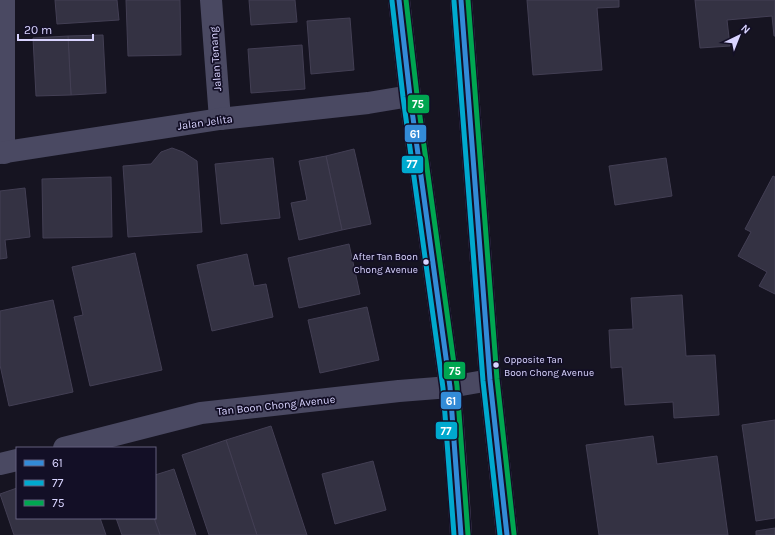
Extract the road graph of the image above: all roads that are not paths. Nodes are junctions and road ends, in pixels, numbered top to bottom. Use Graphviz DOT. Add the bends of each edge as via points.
graph roads {
  1 [pos="4,0"];
  2 [pos="211,0"];
  3 [pos="399,0"];
  4 [pos="461,0"];
  5 [pos="410,96"];
  6 [pos="220,119"];
  7 [pos="2,153"];
  8 [pos="490,380"];
  9 [pos="450,387"];
  10 [pos="68,447"];
  11 [pos="16,460"];
  12 [pos="0,464"];
  13 [pos="461,535"];
  14 [pos="507,535"];
  1 -- 7 [label="street"];
  2 -- 6 [label="street, Jalan Tenang"];
  3 -- 5 [label="main road"];
  4 -- 8 [label="main road"];
  5 -- 6 [label="street, Jalan Jelita"];
  5 -- 9 [label="main road"];
  6 -- 7 [label="street, Jalan Jelita"];
  8 -- 9 [label="street, Tan Boon Chong Avenue"];
  8 -- 14 [label="main road"];
  9 -- 10 [label="street, Tan Boon Chong Avenue" via="201,413"];
  9 -- 13 [label="main road"];
  11 -- 12 [label="street"];
}
